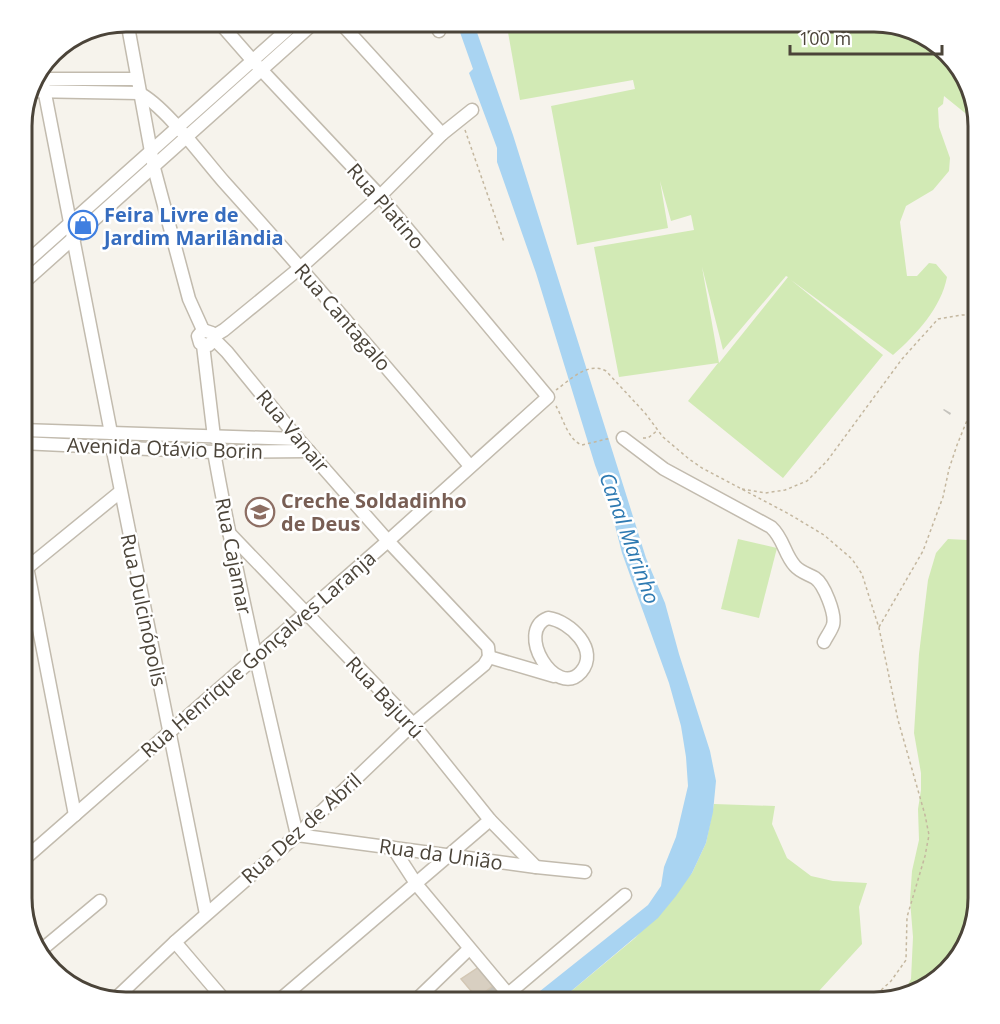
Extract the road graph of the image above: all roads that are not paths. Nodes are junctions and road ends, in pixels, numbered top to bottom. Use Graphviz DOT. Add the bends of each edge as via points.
graph roads {
  1 [pos="129,32"];
  2 [pos="228,32"];
  3 [pos="285,32"];
  4 [pos="304,32"];
  5 [pos="349,32"];
  6 [pos="253,61"];
  7 [pos="262,70"];
  8 [pos="46,75"];
  9 [pos="136,79"];
  10 [pos="42,83"];
  11 [pos="38,92"];
  12 [pos="46,92"];
  13 [pos="139,93"];
  14 [pos="472,110"];
  15 [pos="177,128"];
  16 [pos="442,134"];
  17 [pos="186,139"];
  18 [pos="151,151"];
  19 [pos="154,168"];
  20 [pos="380,196"];
  21 [pos="71,223"];
  22 [pos="74,238"];
  23 [pos="32,257"];
  24 [pos="301,267"];
  25 [pos="32,275"];
  26 [pos="208,338"];
  27 [pos="548,397"];
  28 [pos="32,431"];
  29 [pos="214,437"];
  30 [pos="624,438"];
  31 [pos="298,439"];
  32 [pos="112,440"];
  33 [pos="32,443"];
  34 [pos="309,451"];
  35 [pos="214,452"];
  36 [pos="470,466"];
  37 [pos="120,492"];
  38 [pos="228,532"];
  39 [pos="388,541"];
  40 [pos="32,564"];
  41 [pos="32,608"];
  42 [pos="305,613"];
  43 [pos="824,642"];
  44 [pos="255,657"];
  45 [pos="489,657"];
  46 [pos="555,676"];
  47 [pos="413,724"];
  48 [pos="170,733"];
  49 [pos="75,815"];
  50 [pos="490,820"];
  51 [pos="297,835"];
  52 [pos="393,848"];
  53 [pos="32,852"];
  54 [pos="451,855"];
  55 [pos="536,867"];
  56 [pos="585,872"];
  57 [pos="417,885"];
  58 [pos="625,895"];
  59 [pos="100,901"];
  60 [pos="206,914"];
  61 [pos="175,942"];
  62 [pos="45,947"];
  63 [pos="469,949"];
  64 [pos="123,992"];
  65 [pos="217,992"];
  66 [pos="289,992"];
  67 [pos="424,992"];
  68 [pos="506,992"];
  69 [pos="510,992"];
  1 -- 9 [label="street"];
  2 -- 6 [label="street, Rua Platino"];
  3 -- 6 [label="street"];
  4 -- 7 [label="street"];
  5 -- 16 [label="street"];
  6 -- 7 [label="street, Rua Platino"];
  6 -- 15 [label="street"];
  7 -- 17 [label="street"];
  7 -- 20 [label="street, Rua Platino"];
  8 -- 9 [label="street"];
  9 -- 13 [label="street"];
  10 -- 12 [label="street, Rua Dulcinópolis"];
  11 -- 12 [label="street"];
  12 -- 13 [label="street"];
  12 -- 21 [label="street, Rua Dulcinópolis"];
  13 -- 15 [label="street, Rua Cantagalo"];
  13 -- 18 [label="street"];
  14 -- 16 [label="street"];
  15 -- 17 [label="street, Rua Cantagalo"];
  15 -- 18 [label="street"];
  16 -- 20 [label="street"];
  17 -- 19 [label="street"];
  17 -- 24 [label="street, Rua Cantagalo"];
  18 -- 19 [label="street"];
  18 -- 21 [label="street"];
  19 -- 22 [label="street"];
  19 -- 26 [label="street" via="189,299"];
  20 -- 24 [label="street"];
  20 -- 27 [label="street, Rua Platino"];
  21 -- 22 [label="street, Rua Dulcinópolis"];
  21 -- 23 [label="street"];
  22 -- 25 [label="street"];
  22 -- 32 [label="street, Rua Dulcinópolis"];
  24 -- 26 [label="street" via="224,330"];
  24 -- 36 [label="street, Rua Cantagalo"];
  26 -- 29 [label="street"];
  26 -- 31 [label="street, Rua Vanair" via="227,352"];
  27 -- 36 [label="street, Rua Henrique Gonçalves Laranja"];
  28 -- 32 [label="street, Avenida Otávio Borin"];
  29 -- 31 [label="street, Avenida Otávio Borin"];
  29 -- 32 [label="street, Avenida Otávio Borin"];
  30 -- 43 [label="street" via="664,469 771,526 796,568 817,579 824,588 834,616"];
  31 -- 34 [label="street, Rua Vanair"];
  32 -- 33 [label="street, Avenida Otávio Borin"];
  32 -- 35 [label="street, Avenida Otávio Borin"];
  32 -- 37 [label="street, Rua Dulcinópolis"];
  34 -- 35 [label="street, Avenida Otávio Borin"];
  34 -- 39 [label="street, Rua Vanair"];
  35 -- 38 [label="street, Rua Cajamar"];
  36 -- 39 [label="street, Rua Henrique Gonçalves Laranja"];
  37 -- 40 [label="street"];
  37 -- 48 [label="street, Rua Dulcinópolis"];
  38 -- 42 [label="street, Rua Bajurú"];
  38 -- 44 [label="street, Rua Cajamar"];
  39 -- 42 [label="street, Rua Henrique Gonçalves Laranja"];
  39 -- 45 [label="street, Rua Vanair" via="488,647"];
  41 -- 49 [label="street"];
  42 -- 44 [label="street, Rua Henrique Gonçalves Laranja"];
  42 -- 47 [label="street, Rua Bajurú"];
  44 -- 48 [label="street, Rua Henrique Gonçalves Laranja"];
  44 -- 51 [label="street, Rua Cajamar"];
  45 -- 46 [label="street"];
  45 -- 47 [label="street, Rua Dez de Abril"];
  46 -- 46 [label="street" via="573,678 580,673 587,650 570,628 548,618 537,627 535,640"];
  47 -- 50 [label="street, Rua Bajurú"];
  47 -- 51 [label="street, Rua Dez de Abril"];
  48 -- 49 [label="street, Rua Henrique Gonçalves Laranja"];
  48 -- 60 [label="street, Rua Dulcinópolis"];
  49 -- 53 [label="street, Rua Henrique Gonçalves Laranja"];
  50 -- 54 [label="street"];
  50 -- 55 [label="street, Rua Bajurú"];
  51 -- 52 [label="street, Rua da União"];
  51 -- 60 [label="street, Rua Dez de Abril"];
  52 -- 54 [label="street, Rua da União"];
  52 -- 57 [label="street"];
  54 -- 55 [label="street, Rua da União"];
  54 -- 57 [label="street"];
  55 -- 56 [label="street, Rua da União"];
  57 -- 63 [label="street"];
  57 -- 66 [label="street"];
  58 -- 69 [label="street"];
  59 -- 62 [label="street"];
  60 -- 61 [label="street, Rua Dez de Abril"];
  61 -- 64 [label="street, Rua Dez de Abril"];
  61 -- 65 [label="street"];
  63 -- 67 [label="street"];
  63 -- 68 [label="street"];
}
